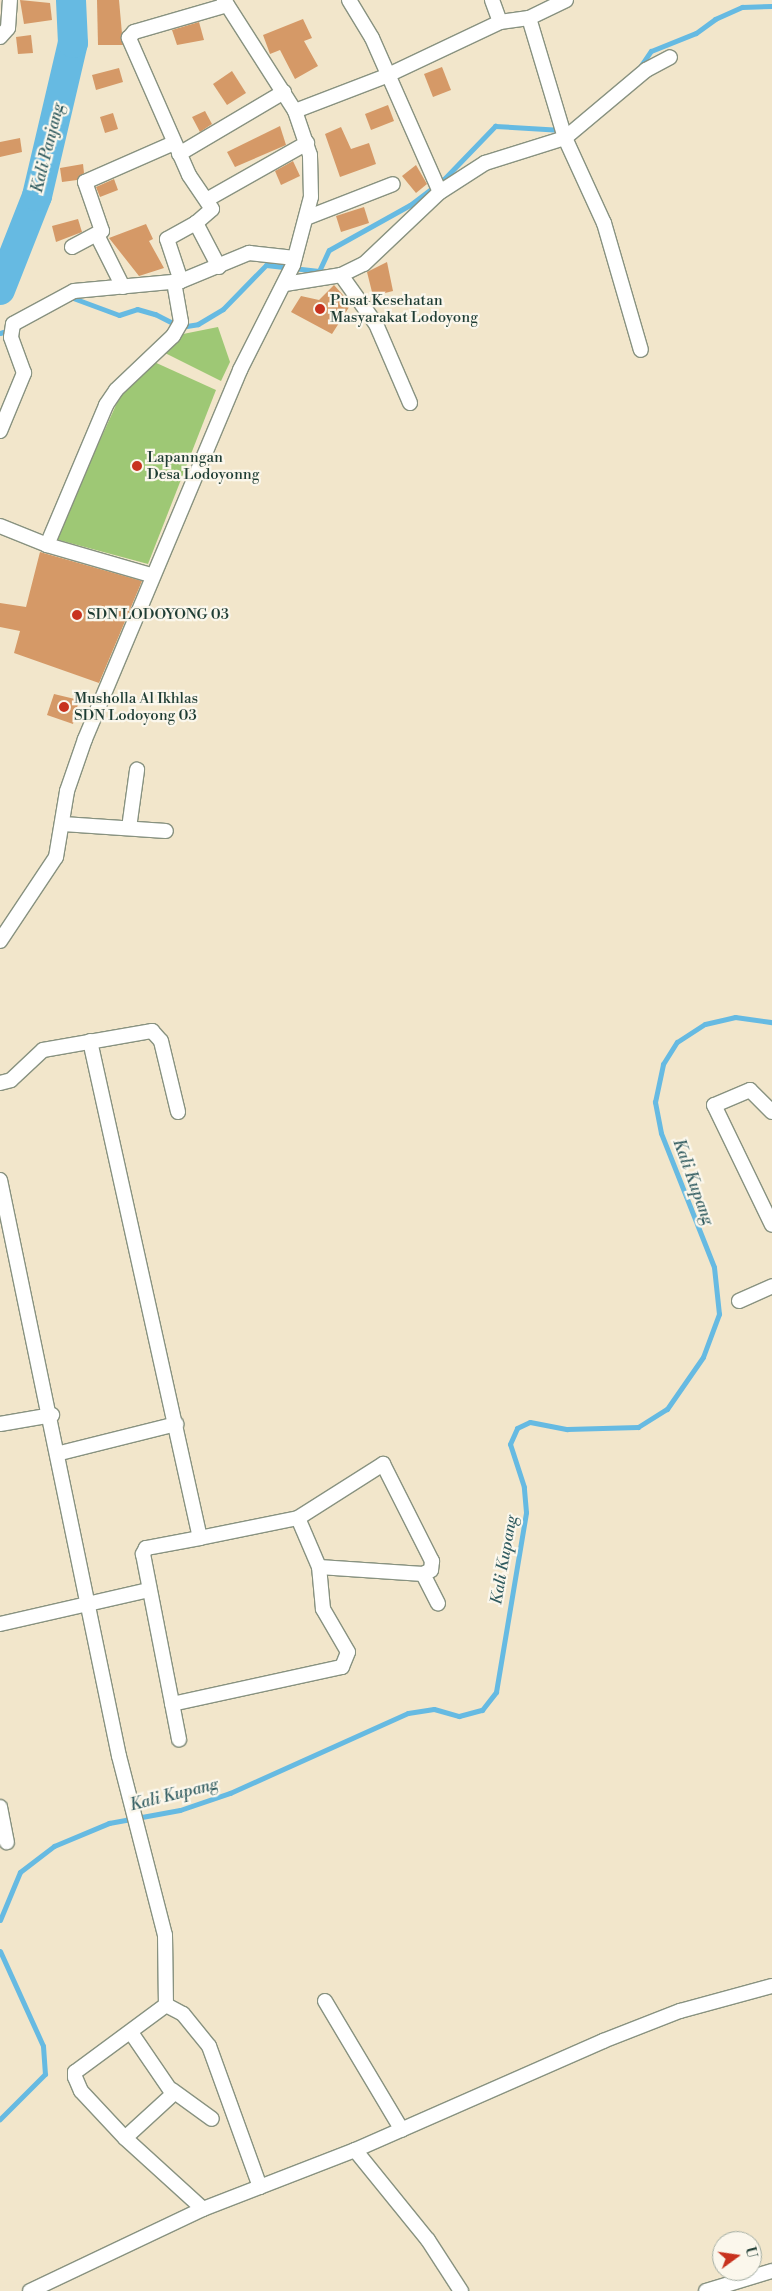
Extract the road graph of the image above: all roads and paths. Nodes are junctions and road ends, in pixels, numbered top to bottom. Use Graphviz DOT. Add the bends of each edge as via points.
graph roads {
  1 [pos="10,0"];
  2 [pos="349,0"];
  3 [pos="492,0"];
  4 [pos="566,0"];
  5 [pos="225,2"];
  6 [pos="529,18"];
  7 [pos="500,22"];
  8 [pos="0,38"];
  9 [pos="670,57"];
  10 [pos="386,76"];
  11 [pos="284,92"];
  12 [pos="295,111"];
  13 [pos="565,138"];
  14 [pos="307,143"];
  15 [pos="176,149"];
  16 [pos="394,184"];
  17 [pos="440,192"];
  18 [pos="208,199"];
  19 [pos="306,218"];
  20 [pos="196,223"];
  21 [pos="98,237"];
  22 [pos="72,247"];
  23 [pos="219,267"];
  24 [pos="290,271"];
  25 [pos="341,275"];
  26 [pos="177,282"];
  27 [pos="124,288"];
  28 [pos="641,350"];
  29 [pos="410,403"];
  30 [pos="0,430"];
  31 [pos="0,526"];
  32 [pos="47,545"];
  33 [pos="151,575"];
  34 [pos="138,770"];
  35 [pos="63,824"];
  36 [pos="129,828"];
  37 [pos="166,831"];
  38 [pos="0,941"];
  39 [pos="90,1041"];
  40 [pos="0,1083"];
  41 [pos="178,1112"];
  42 [pos="772,1112"];
  43 [pos="0,1180"];
  44 [pos="772,1225"];
  45 [pos="772,1286"];
  46 [pos="739,1301"];
  47 [pos="52,1415"];
  48 [pos="0,1424"];
  49 [pos="176,1424"];
  50 [pos="60,1452"];
  51 [pos="298,1518"];
  52 [pos="200,1538"];
  53 [pos="319,1567"];
  54 [pos="423,1574"];
  55 [pos="148,1590"];
  56 [pos="89,1603"];
  57 [pos="438,1603"];
  58 [pos="0,1624"];
  59 [pos="172,1704"];
  60 [pos="179,1740"];
  61 [pos="0,1807"];
  62 [pos="7,1842"];
  63 [pos="772,1986"];
  64 [pos="324,2001"];
  65 [pos="166,2005"];
  66 [pos="132,2034"];
  67 [pos="172,2090"];
  68 [pos="212,2120"];
  69 [pos="402,2130"];
  70 [pos="125,2138"];
  71 [pos="355,2150"];
  72 [pos="260,2187"];
  73 [pos="204,2209"];
  74 [pos="772,2271"];
  75 [pos="711,2290"];
  76 [pos="30,2291"];
  77 [pos="462,2291"];
  1 -- 8 [label="street" via="8,28"];
  2 -- 10 [label="street" via="372,38"];
  3 -- 7 [label="street"];
  4 -- 6 [label="street"];
  5 -- 11 [label="street"];
  5 -- 15 [label="street" via="134,32 129,38"];
  6 -- 7 [label="street"];
  6 -- 13 [label="street"];
  7 -- 10 [label="street"];
  9 -- 13 [label="street" via="646,70"];
  10 -- 12 [label="street"];
  10 -- 17 [label="street"];
  11 -- 12 [label="street"];
  11 -- 15 [label="street"];
  12 -- 14 [label="street"];
  13 -- 17 [label="street" via="484,163"];
  13 -- 28 [label="street" via="604,222"];
  14 -- 18 [label="street"];
  14 -- 19 [label="street" via="314,176"];
  15 -- 18 [label="street"];
  15 -- 21 [label="street" via="85,182 102,231"];
  16 -- 19 [label="street"];
  17 -- 25 [label="street" via="400,227 375,256"];
  18 -- 20 [label="street" via="212,209"];
  19 -- 24 [label="street"];
  20 -- 23 [label="street"];
  20 -- 26 [label="street" via="167,239"];
  21 -- 22 [label="street"];
  21 -- 27 [label="street"];
  23 -- 24 [label="street" via="249,253"];
  23 -- 26 [label="street"];
  24 -- 25 [label="street"];
  24 -- 33 [label="street" via="240,370"];
  25 -- 29 [label="street" via="376,324"];
  26 -- 27 [label="street"];
  26 -- 32 [label="street" via="181,322 173,336 116,390 106,406"];
  27 -- 30 [label="street" via="74,291 12,324 11,337 24,373"];
  31 -- 32 [label="street"];
  32 -- 33 [label="street"];
  33 -- 35 [label="street" via="85,739 67,791"];
  34 -- 36 [label="street"];
  35 -- 36 [label="street"];
  35 -- 38 [label="street" via="56,857"];
  36 -- 37 [label="street"];
  39 -- 40 [label="street" via="42,1050 11,1080"];
  39 -- 41 [label="street" via="152,1031 161,1041"];
  39 -- 49 [label="street"];
  42 -- 44 [label="street" via="750,1090 714,1105"];
  43 -- 47 [label="street"];
  45 -- 46 [label="street"];
  47 -- 48 [label="street"];
  47 -- 50 [label="street"];
  49 -- 50 [label="street"];
  49 -- 52 [label="street"];
  50 -- 56 [label="street"];
  51 -- 52 [label="street"];
  51 -- 53 [label="street"];
  51 -- 54 [label="street" via="383,1464 429,1552 431,1570"];
  52 -- 55 [label="street" via="144,1550"];
  53 -- 54 [label="street"];
  53 -- 59 [label="street" via="320,1601 348,1652 342,1666"];
  54 -- 57 [label="street"];
  55 -- 56 [label="street"];
  55 -- 59 [label="street"];
  56 -- 58 [label="street"];
  56 -- 65 [label="street" via="131,1802 165,1935"];
  59 -- 60 [label="street"];
  61 -- 62 [label="street"];
  63 -- 69 [label="street" via="680,2011 603,2041"];
  64 -- 69 [label="street"];
  65 -- 66 [label="street"];
  65 -- 72 [label="street" via="183,2014 210,2046"];
  66 -- 67 [label="street"];
  66 -- 70 [label="street" via="75,2072 80,2091"];
  67 -- 68 [label="street"];
  67 -- 70 [label="street" via="170,2099"];
  69 -- 71 [label="street"];
  70 -- 73 [label="street"];
  71 -- 72 [label="street"];
  71 -- 77 [label="street" via="428,2240"];
  72 -- 73 [label="street"];
  73 -- 76 [label="street"];
  74 -- 75 [label="street"];
}
